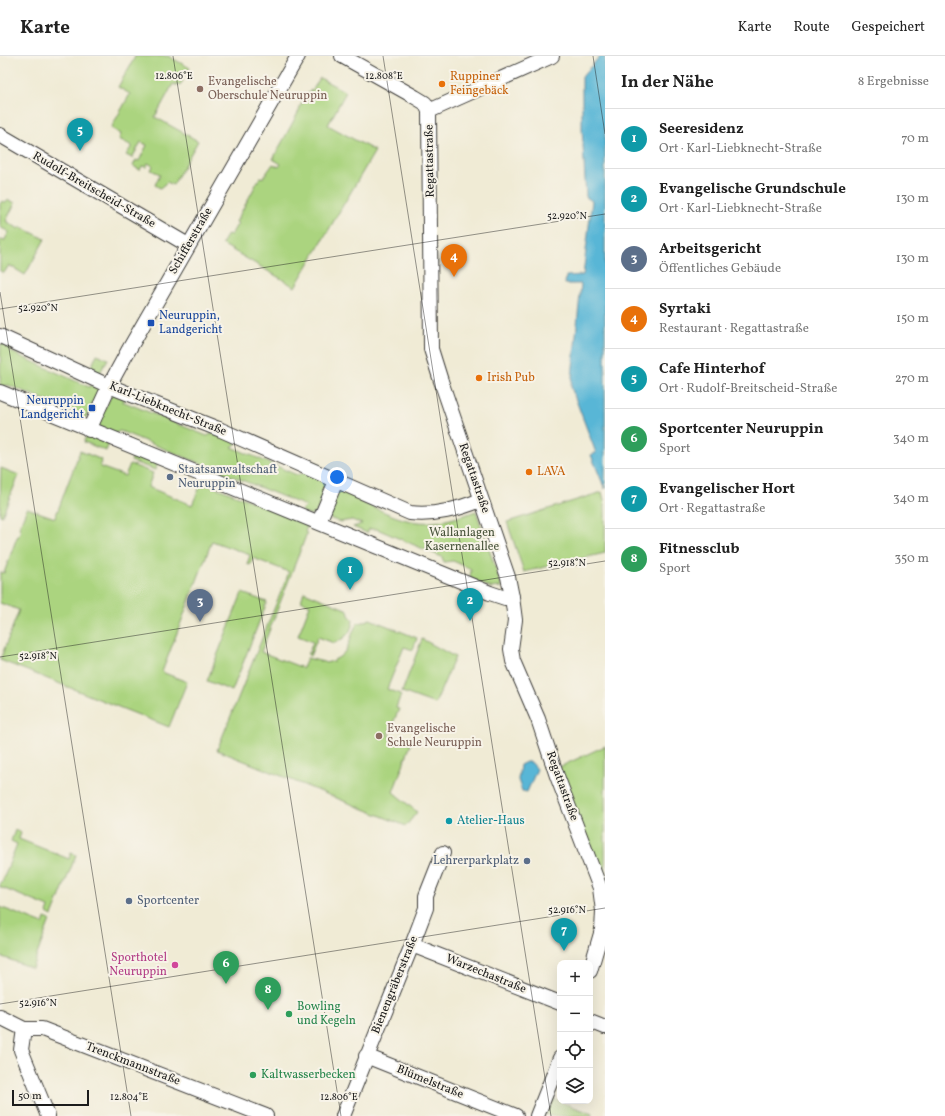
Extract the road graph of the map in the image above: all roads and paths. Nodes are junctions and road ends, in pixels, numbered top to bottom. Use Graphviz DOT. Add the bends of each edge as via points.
graph roads {
  1 [pos="298,56"];
  2 [pos="342,56"];
  3 [pos="552,56"];
  4 [pos="429,111"];
  5 [pos="0,135"];
  6 [pos="188,245"];
  7 [pos="0,336"];
  8 [pos="110,386"];
  9 [pos="0,392"];
  10 [pos="89,430"];
  11 [pos="336,481"];
  12 [pos="481,500"];
  13 [pos="319,522"];
  14 [pos="512,597"];
  15 [pos="443,853"];
  16 [pos="604,911"];
  17 [pos="412,945"];
  18 [pos="593,961"];
  19 [pos="557,1002"];
  20 [pos="0,1017"];
  21 [pos="593,1022"];
  22 [pos="605,1027"];
  23 [pos="24,1029"];
  24 [pos="366,1056"];
  25 [pos="557,1066"];
  26 [pos="48,1116"];
  27 [pos="266,1116"];
  28 [pos="343,1116"];
  29 [pos="516,1116"];
  30 [pos="537,1116"];
  1 -- 6 [label="street, Schifferstraße"];
  2 -- 4 [label="street" via="425,103"];
  3 -- 4 [label="street"];
  4 -- 12 [label="street, Regattastraße" via="432,349"];
  5 -- 6 [label="street, Rudolf-Breitscheid-Straße"];
  6 -- 8 [label="street, Schifferstraße"];
  7 -- 8 [label="street, Karl-Liebknecht-Straße"];
  8 -- 10 [label="street, Schifferstraße"];
  8 -- 11 [label="street, Karl-Liebknecht-Straße" via="221,430"];
  9 -- 10 [label="street"];
  10 -- 13 [label="street"];
  11 -- 12 [label="street, Karl-Liebknecht-Straße" via="410,513 425,515 446,512"];
  11 -- 13 [label="street"];
  12 -- 14 [label="street, Regattastraße" via="508,577"];
  13 -- 14 [label="street" via="490,593 505,598"];
  14 -- 16 [label="street, Regattastraße" via="515,620 513,661 538,718 557,776 600,887"];
  15 -- 17 [label="street, Bienengräberstraße" via="426,896 426,908"];
  16 -- 18 [label="street, Regattastraße" via="602,930"];
  17 -- 19 [label="street, Warzechastraße"];
  17 -- 24 [label="street, Bienengräberstraße"];
  20 -- 23 [label="street, Trenckmannstraße"];
  21 -- 22 [label="street"];
  23 -- 26 [label="street" via="21,1050"];
  23 -- 27 [label="street, Trenckmannstraße" via="42,1029"];
  24 -- 28 [label="street, Bienengräberstraße"];
  24 -- 29 [label="street, Blümelstraße"];
  25 -- 30 [label="street"];
}
